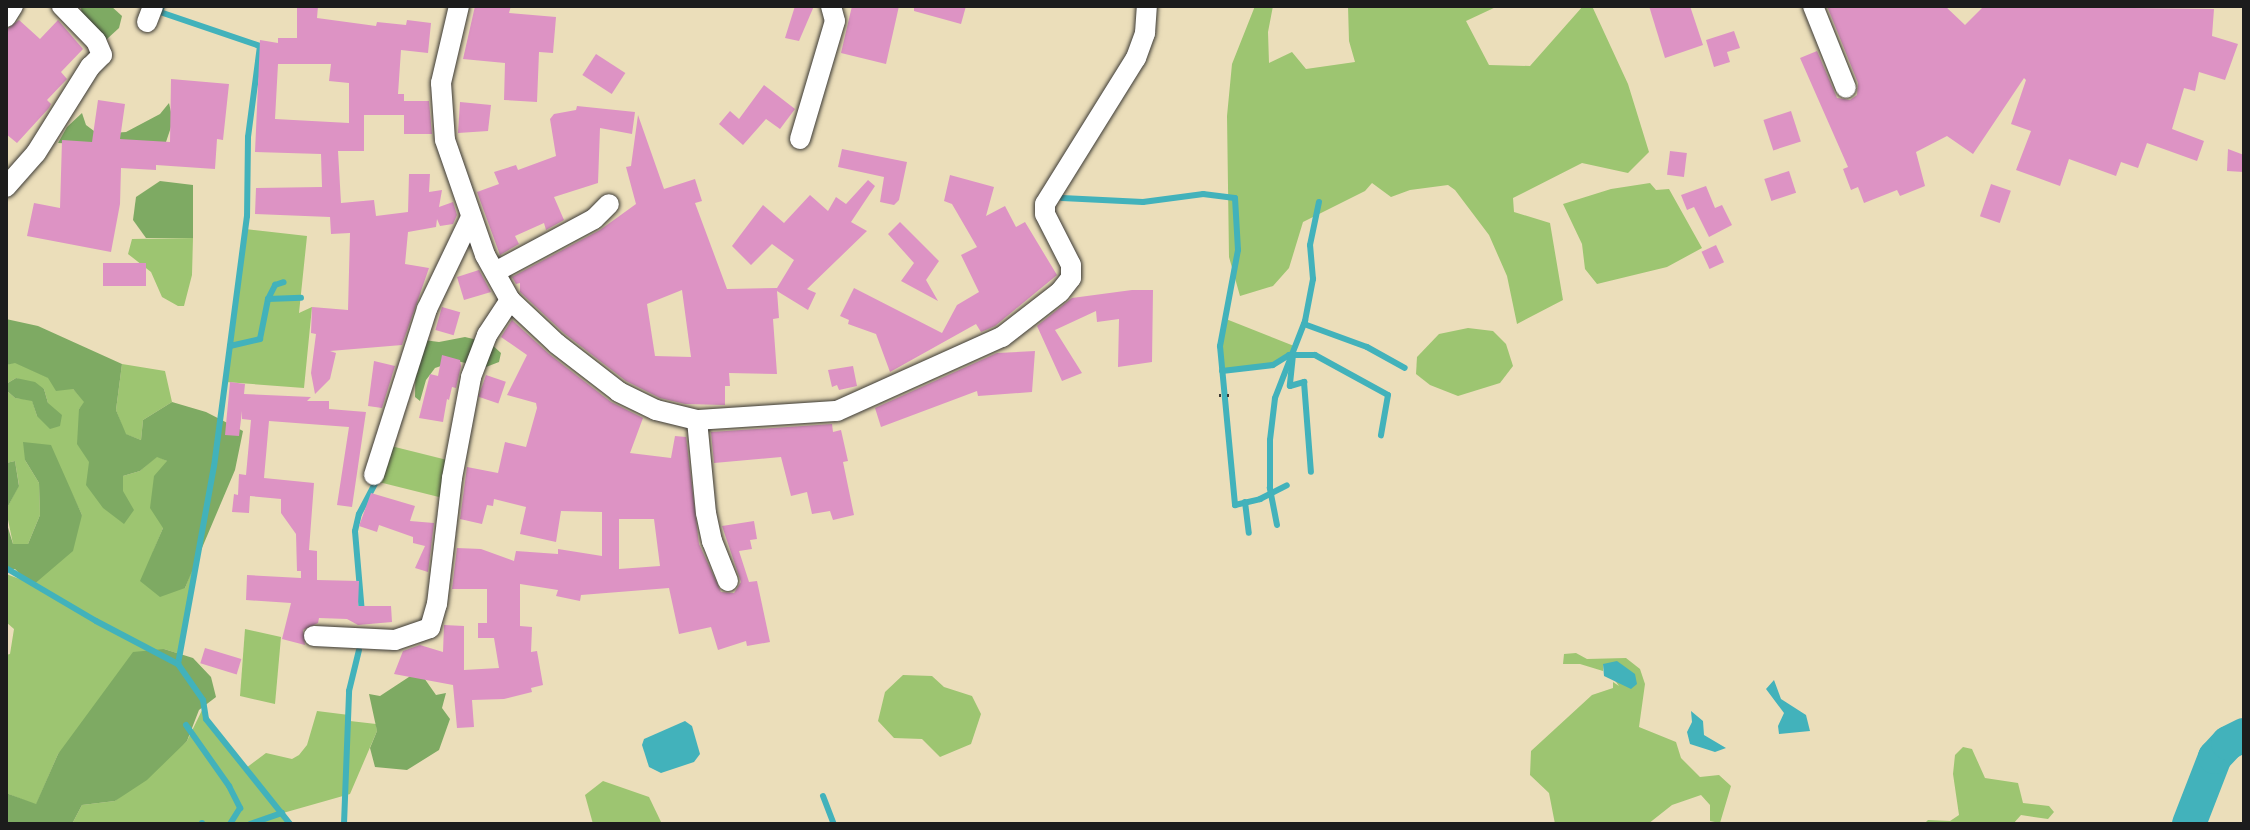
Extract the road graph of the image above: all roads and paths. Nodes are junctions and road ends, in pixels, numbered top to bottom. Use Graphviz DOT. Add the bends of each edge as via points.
graph roads {
  1 [pos="13,6"];
  2 [pos="62,6"];
  3 [pos="459,6"];
  4 [pos="831,6"];
  5 [pos="1147,6"];
  6 [pos="1813,6"];
  7 [pos="6,17"];
  8 [pos="1846,88"];
  9 [pos="800,139"];
  10 [pos="6,187"];
  11 [pos="609,204"];
  12 [pos="471,217"];
  13 [pos="495,272"];
  14 [pos="510,300"];
  15 [pos="1219,395"];
  16 [pos="1229,395"];
  17 [pos="697,420"];
  18 [pos="374,475"];
  19 [pos="728,581"];
  20 [pos="314,636"];
  1 -- 7 [label="street"];
  2 -- 10 [label="street" via="96,41 102,55 36,153"];
  3 -- 12 [label="street" via="440,98 445,140"];
  4 -- 9 [label="street" via="835,21"];
  5 -- 17 [label="street" via="1136,58 1045,204 1071,265 1071,278 1060,292 1002,337 837,411"];
  6 -- 8 [label="street"];
  11 -- 13 [label="street" via="594,219"];
  12 -- 13 [label="street"];
  12 -- 18 [label="street" via="427,309"];
  13 -- 14 [label="street"];
  14 -- 17 [label="street" via="619,392 656,410"];
  14 -- 20 [label="street" via="487,335 471,377 430,628 395,640"];
  15 -- 16 [label="path"];
  17 -- 19 [label="street" via="706,513"];
}
